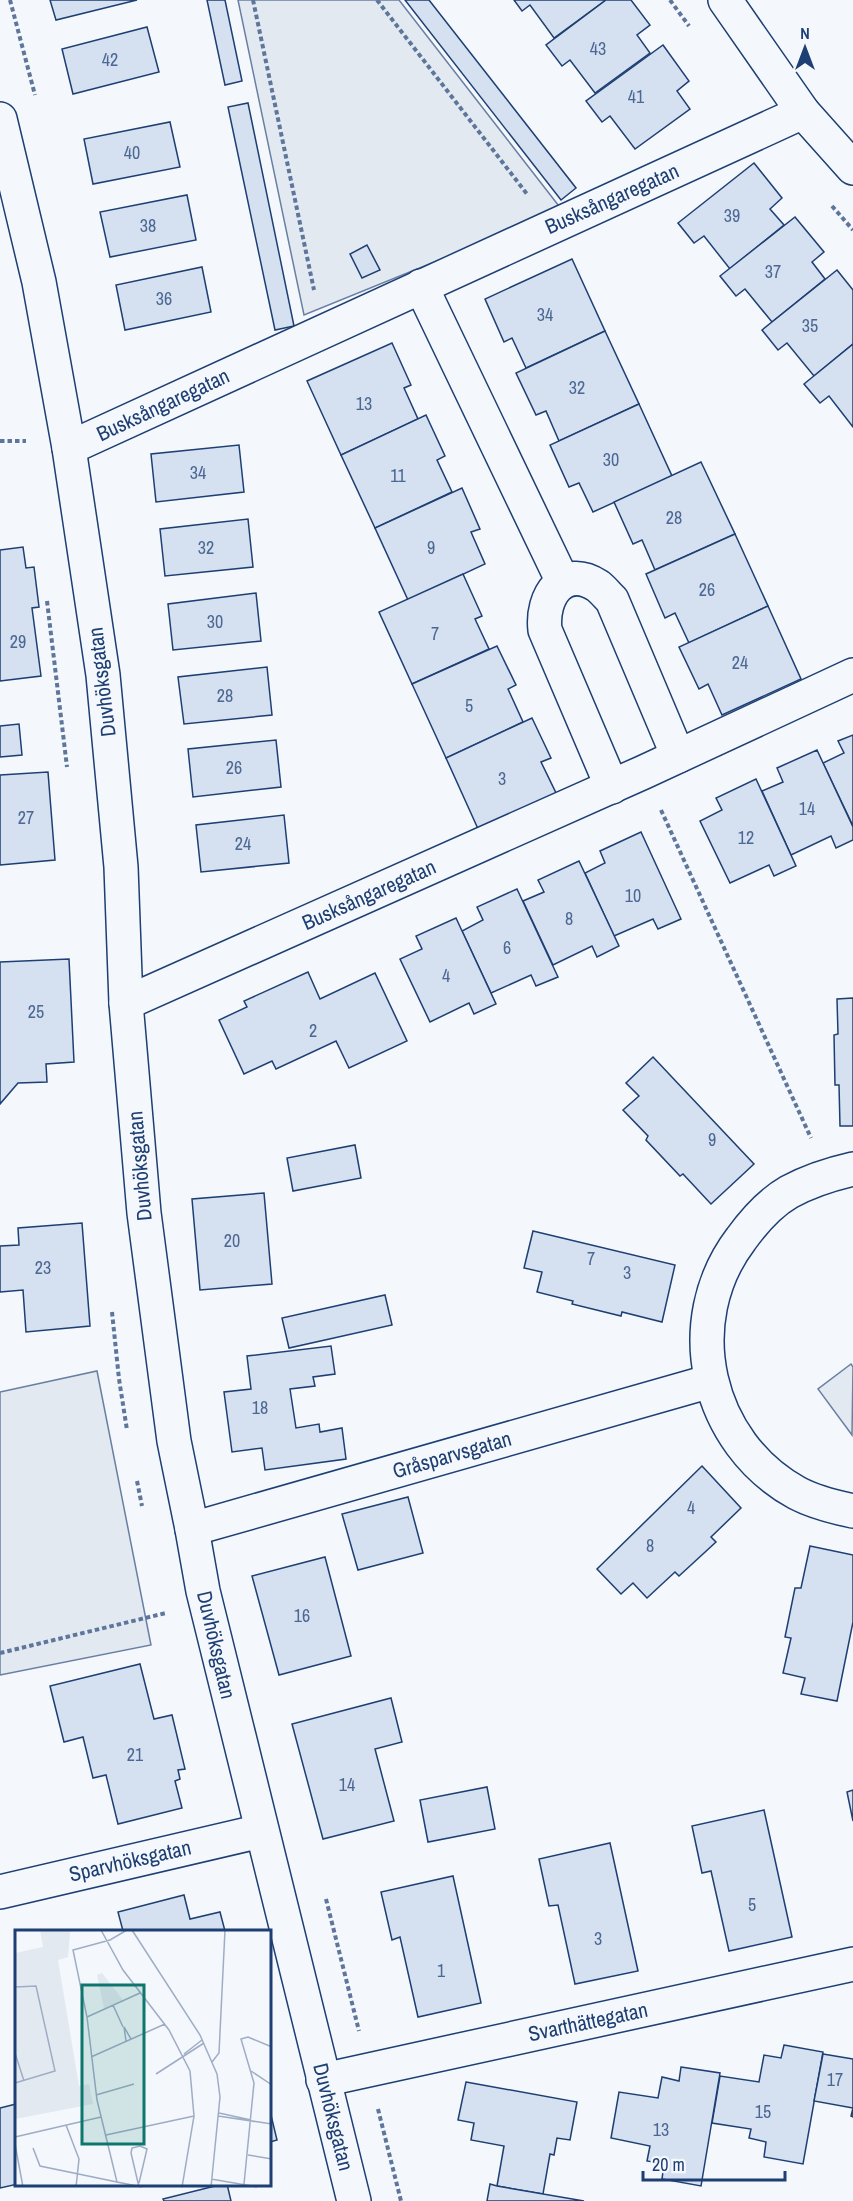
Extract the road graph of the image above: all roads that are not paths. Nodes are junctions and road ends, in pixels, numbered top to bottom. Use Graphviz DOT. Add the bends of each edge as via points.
graph roads {
  1 [pos="725,0"];
  2 [pos="803,112"];
  3 [pos="0,119"];
  4 [pos="853,168"];
  5 [pos="421,286"];
  6 [pos="69,448"];
  7 [pos="563,582"];
  8 [pos="853,675"];
  9 [pos="678,756"];
  10 [pos="612,787"];
  11 [pos="126,1003"];
  12 [pos="841,1172"];
  13 [pos="711,1381"];
  14 [pos="853,1511"];
  15 [pos="192,1529"];
  16 [pos="261,1831"];
  17 [pos="0,1892"];
  18 [pos="853,1964"];
  19 [pos="323,2080"];
  20 [pos="354,2201"];
  1 -- 2 [label="street"];
  2 -- 4 [label="street"];
  2 -- 5 [label="street, Busksångaregatan"];
  3 -- 6 [label="street, Duvhöksgatan" via="39,282"];
  5 -- 6 [label="street, Busksångaregatan"];
  5 -- 7 [label="street"];
  6 -- 11 [label="street, Duvhöksgatan" via="104,675 121,867"];
  7 -- 9 [label="street" via="585,581 599,587 612,600"];
  7 -- 10 [label="street" via="546,602 545,630"];
  8 -- 9 [label="street, Busksångaregatan"];
  9 -- 10 [label="street, Busksångaregatan"];
  10 -- 11 [label="street, Busksångaregatan"];
  11 -- 15 [label="street, Duvhöksgatan" via="144,1213 174,1441"];
  12 -- 13 [label="street" via="788,1193 754,1220 728,1255 712,1295 706,1338"];
  13 -- 14 [label="street" via="723,1415 742,1447 767,1473 797,1493"];
  13 -- 15 [label="street, Gråsparvsgatan"];
  15 -- 16 [label="street, Duvhöksgatan" via="203,1592"];
  16 -- 17 [label="street, Sparvhöksgatan"];
  16 -- 19 [label="street, Duvhöksgatan"];
  18 -- 19 [label="street, Svarthättegatan"];
  19 -- 20 [label="street, Duvhöksgatan"];
}
